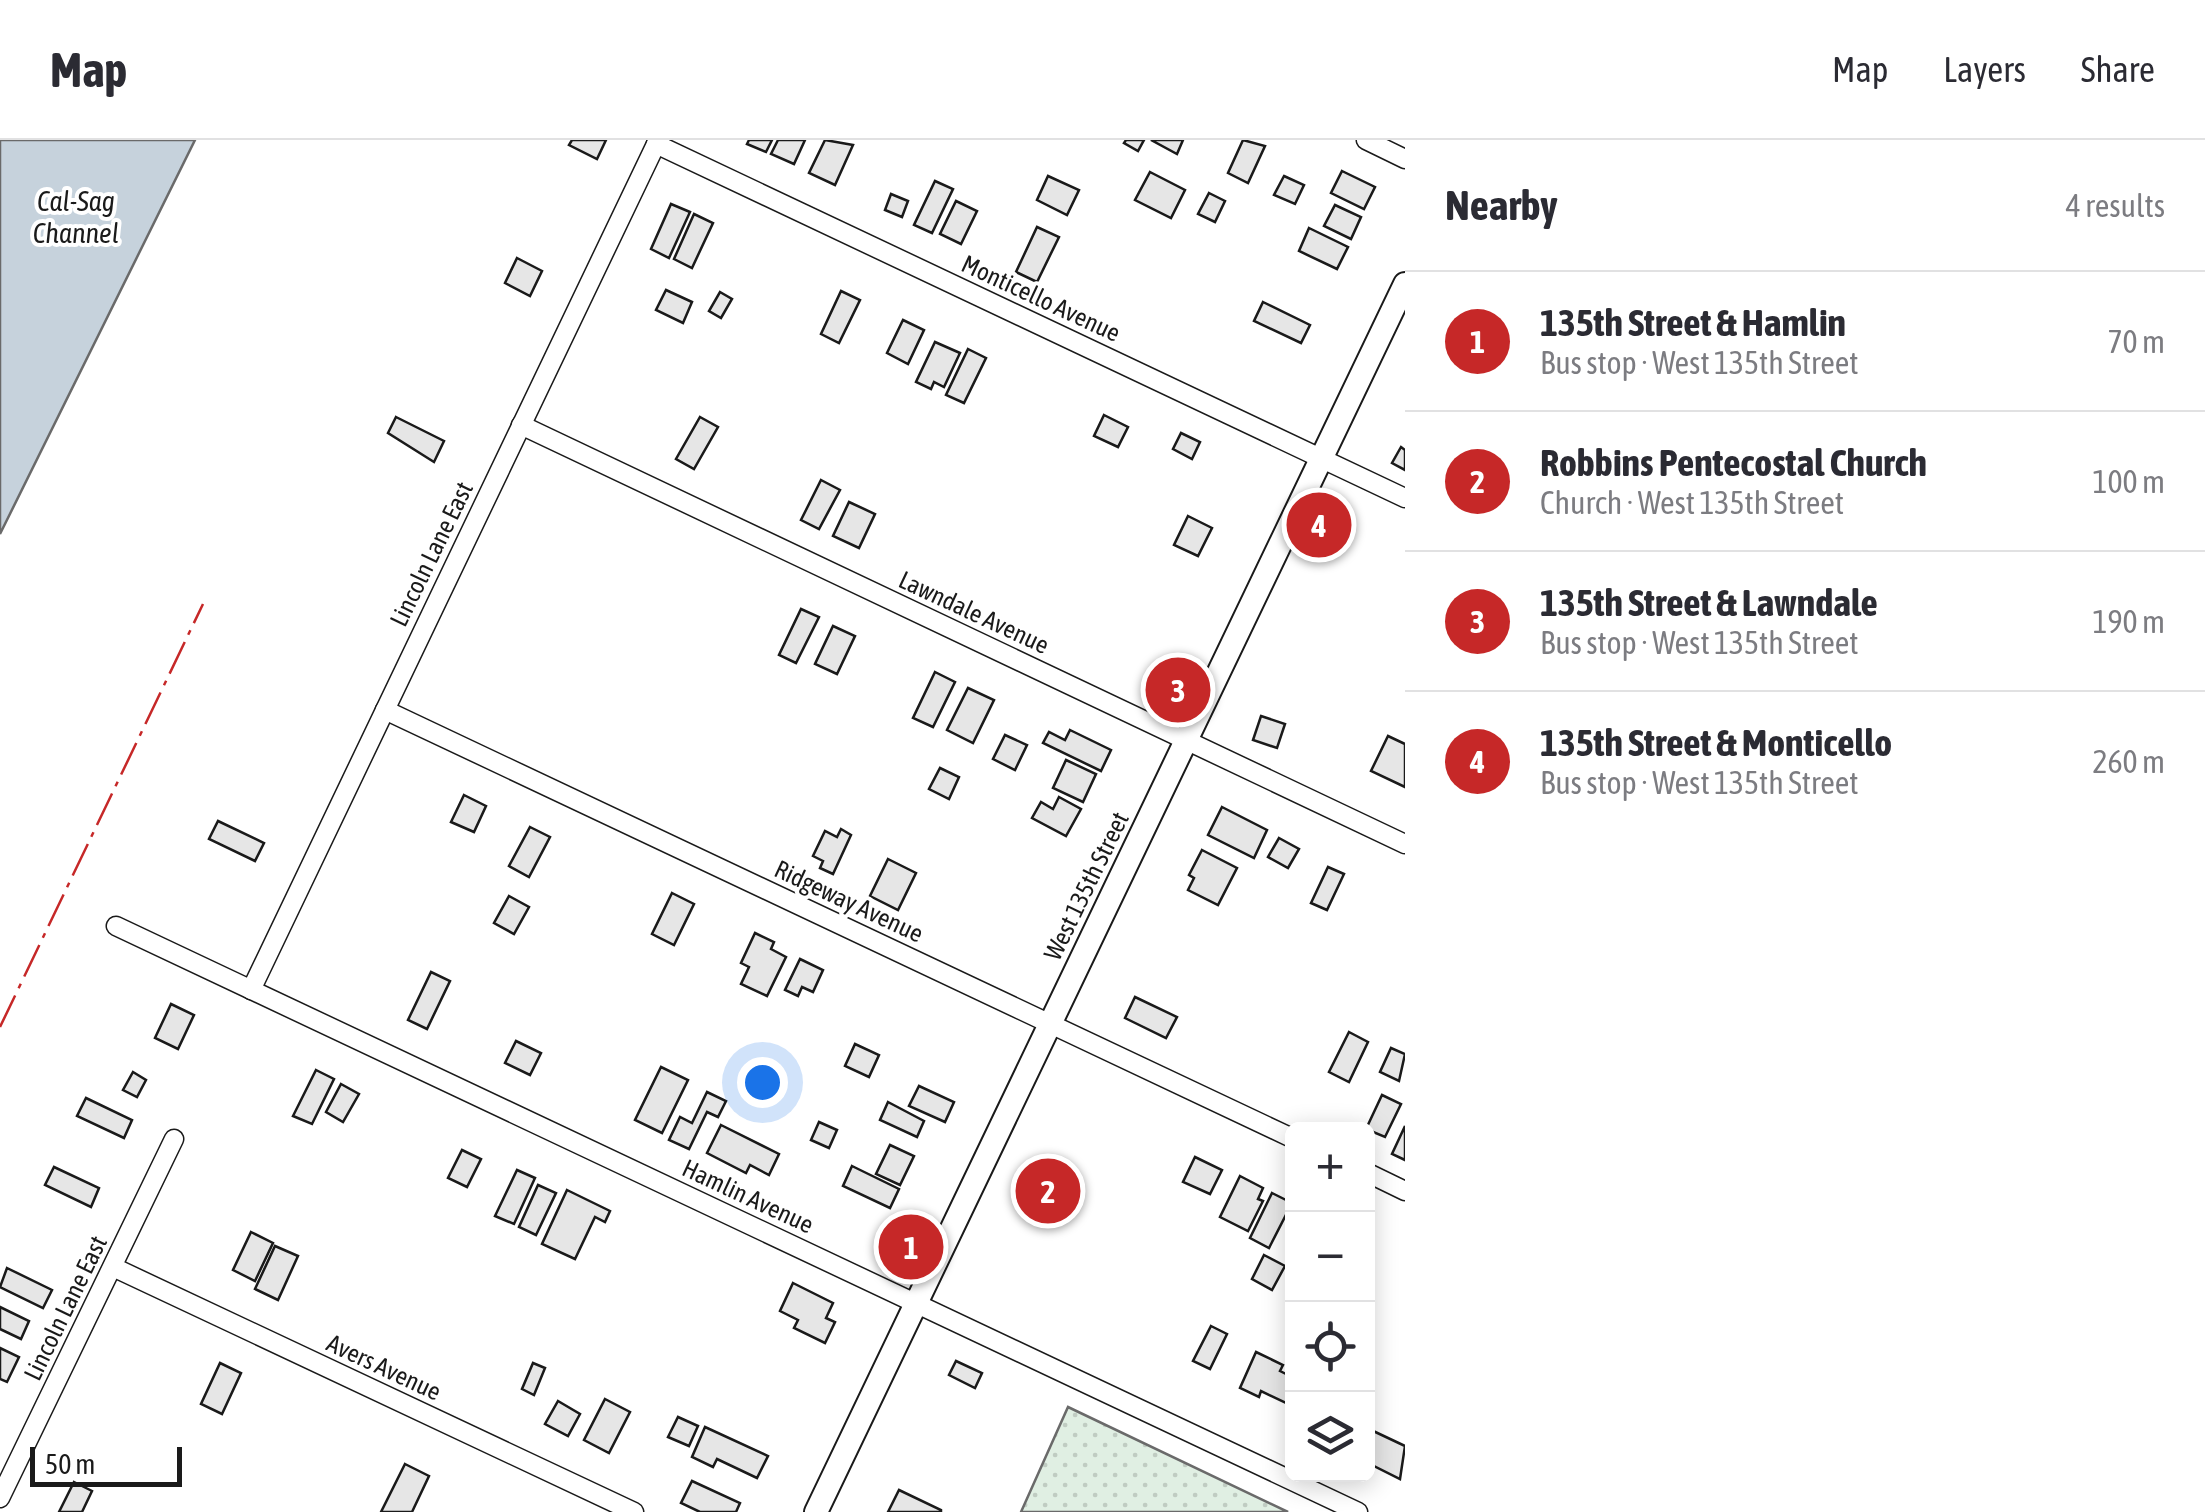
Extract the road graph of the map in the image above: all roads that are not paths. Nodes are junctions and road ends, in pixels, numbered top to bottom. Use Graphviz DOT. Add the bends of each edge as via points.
graph roads {
  1 [pos="1366,140"];
  2 [pos="657,142"];
  3 [pos="1405,159"];
  4 [pos="1405,284"];
  5 [pos="521,425"];
  6 [pos="1321,459"];
  7 [pos="1405,498"];
  8 [pos="384,710"];
  9 [pos="1186,740"];
  10 [pos="1405,844"];
  11 [pos="116,926"];
  12 [pos="251,990"];
  13 [pos="1050,1024"];
  14 [pos="1285,1135"];
  15 [pos="174,1139"];
  16 [pos="1375,1176"];
  17 [pos="1405,1191"];
  18 [pos="113,1266"];
  19 [pos="916,1304"];
  20 [pos="0,1498"];
  21 [pos="634,1512"];
  22 [pos="816,1512"];
  23 [pos="1358,1512"];
  1 -- 3 [label="street"];
  2 -- 5 [label="street, Lincoln Lane East"];
  2 -- 6 [label="street, Monticello Avenue"];
  4 -- 6 [label="street, West 135th Street"];
  5 -- 8 [label="street, Lincoln Lane East"];
  5 -- 9 [label="street, Lawndale Avenue"];
  6 -- 7 [label="street, Monticello Avenue"];
  6 -- 9 [label="street, West 135th Street"];
  8 -- 12 [label="street, Lincoln Lane East"];
  8 -- 13 [label="street, Ridgeway Avenue"];
  9 -- 10 [label="street, Lawndale Avenue"];
  9 -- 13 [label="street, West 135th Street"];
  11 -- 12 [label="street, Hamlin Avenue"];
  12 -- 19 [label="street, Hamlin Avenue"];
  13 -- 14 [label="street, Ridgeway Avenue"];
  13 -- 19 [label="street, West 135th Street"];
  15 -- 18 [label="street, Lincoln Lane East"];
  16 -- 17 [label="street"];
  18 -- 20 [label="street, Lincoln Lane East"];
  18 -- 21 [label="street, Avers Avenue"];
  19 -- 22 [label="street, West 135th Street"];
  19 -- 23 [label="street, Hamlin Avenue"];
}
